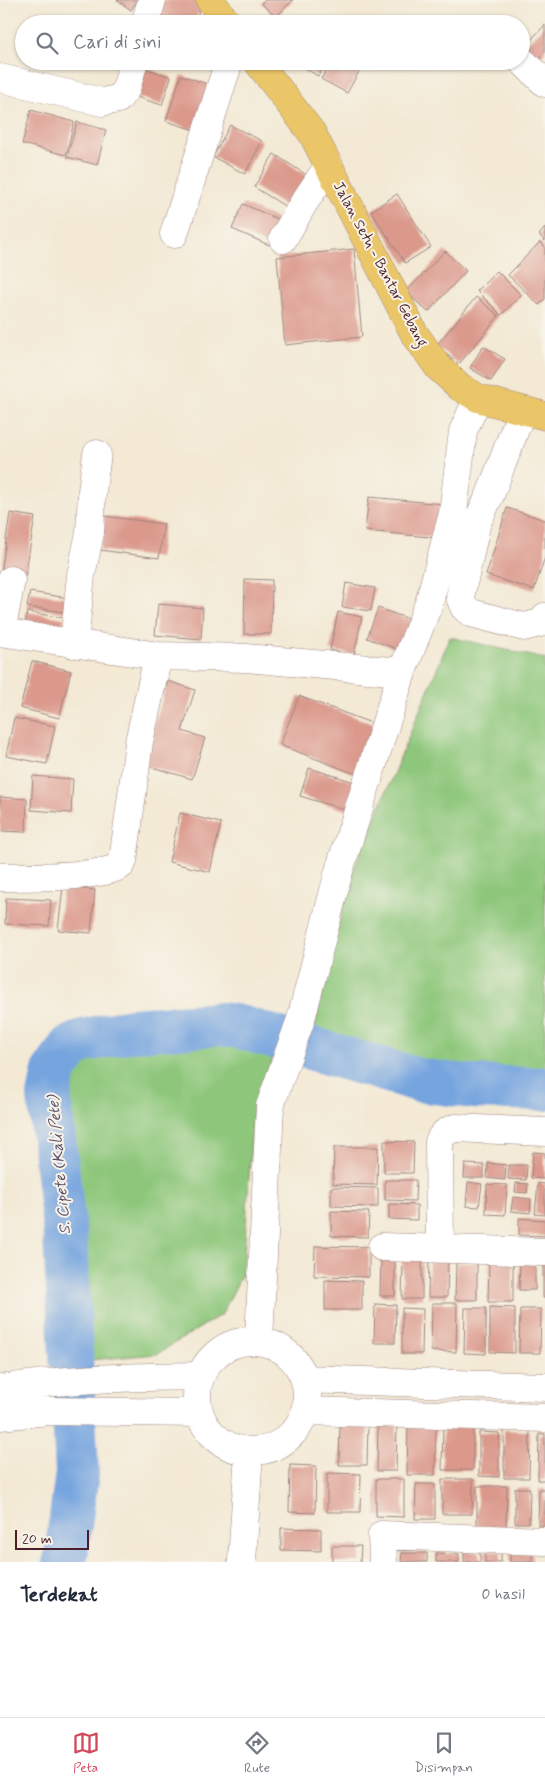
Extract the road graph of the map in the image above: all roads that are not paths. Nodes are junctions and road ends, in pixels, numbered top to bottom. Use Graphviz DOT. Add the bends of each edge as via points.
graph roads {
  1 [pos="152,0"];
  2 [pos="210,0"];
  3 [pos="148,15"];
  4 [pos="221,15"];
  5 [pos="530,69"];
  6 [pos="131,70"];
  7 [pos="226,70"];
  8 [pos="264,70"];
  9 [pos="0,78"];
  10 [pos="545,83"];
  11 [pos="329,165"];
  12 [pos="174,234"];
  13 [pos="283,239"];
  14 [pos="478,398"];
  15 [pos="533,413"];
  16 [pos="97,454"];
  17 [pos="11,580"];
  18 [pos="545,617"];
  19 [pos="1,633"];
  20 [pos="74,644"];
  21 [pos="158,656"];
  22 [pos="402,672"];
  23 [pos="0,877"];
  24 [pos="545,1132"];
  25 [pos="382,1247"];
  26 [pos="440,1248"];
  27 [pos="545,1252"];
  28 [pos="258,1341"];
  29 [pos="201,1376"];
  30 [pos="305,1379"];
  31 [pos="545,1387"];
  32 [pos="0,1389"];
  33 [pos="306,1411"];
  34 [pos="199,1413"];
  35 [pos="0,1416"];
  36 [pos="545,1418"];
  37 [pos="249,1452"];
  38 [pos="545,1540"];
  39 [pos="242,1562"];
  40 [pos="382,1562"];
  1 -- 3 [label="street"];
  2 -- 4 [label="main road"];
  5 -- 10 [label="street"];
  6 -- 9 [label="street" via="126,89 118,99 102,102"];
  7 -- 12 [label="street"];
  8 -- 11 [label="main road, Jalan Setu - Bantar Gebang" via="312,133"];
  11 -- 13 [label="street"];
  11 -- 14 [label="main road, Jalan Setu - Bantar Gebang" via="414,333 438,367"];
  14 -- 15 [label="main road, Jalan Setu - Bantar Gebang"];
  14 -- 22 [label="street" via="463,431 453,513 429,603"];
  15 -- 18 [label="street" via="477,522 460,597 470,613 524,627 540,623"];
  16 -- 20 [label="street" via="90,533 81,575"];
  17 -- 19 [label="street"];
  19 -- 20 [label="street"];
  20 -- 21 [label="street"];
  21 -- 22 [label="street" via="246,658"];
  21 -- 23 [label="street" via="140,742 121,865 100,873"];
  22 -- 28 [label="street" via="339,871 301,1019 270,1106"];
  24 -- 26 [label="street" via="455,1128 442,1135 439,1142"];
  25 -- 26 [label="street"];
  26 -- 27 [label="street"];
  28 -- 29 [label="street" via="241,1342 224,1349 210,1360"];
  28 -- 30 [label="street" via="274,1345 288,1354"];
  29 -- 32 [label="street" via="113,1377"];
  29 -- 34 [label="street" via="197,1394"];
  30 -- 31 [label="street"];
  30 -- 33 [label="street"];
  33 -- 36 [label="street"];
  33 -- 37 [label="street" via="298,1428 285,1442 268,1450"];
  34 -- 35 [label="street" via="48,1411"];
  34 -- 37 [label="street" via="206,1428 218,1440"];
  37 -- 39 [label="street"];
  38 -- 40 [label="street" via="382,1535"];
}
